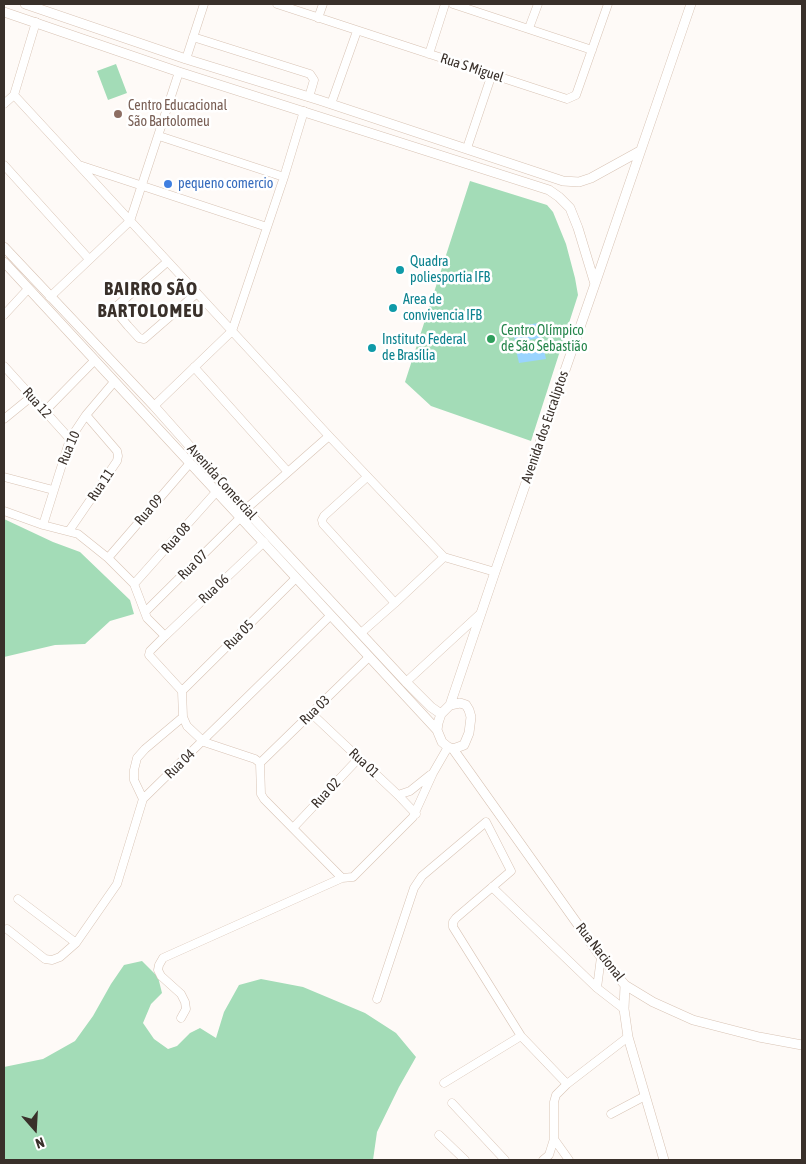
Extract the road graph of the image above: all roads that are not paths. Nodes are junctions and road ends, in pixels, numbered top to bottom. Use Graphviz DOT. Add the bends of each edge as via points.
graph roads {
  1 [pos="25,4"];
  2 [pos="204,4"];
  3 [pos="276,4"];
  4 [pos="323,4"];
  5 [pos="445,4"];
  6 [pos="453,4"];
  7 [pos="487,4"];
  8 [pos="538,4"];
  9 [pos="608,4"];
  10 [pos="691,4"];
  11 [pos="45,7"];
  12 [pos="4,12"];
  13 [pos="484,13"];
  14 [pos="318,18"];
  15 [pos="36,22"];
  16 [pos="529,28"];
  17 [pos="357,31"];
  18 [pos="193,37"];
  19 [pos="592,50"];
  20 [pos="429,54"];
  21 [pos="186,58"];
  22 [pos="179,72"];
  23 [pos="492,74"];
  24 [pos="14,95"];
  25 [pos="314,98"];
  26 [pos="4,104"];
  27 [pos="331,104"];
  28 [pos="304,111"];
  29 [pos="314,114"];
  30 [pos="159,136"];
  31 [pos="467,148"];
  32 [pos="640,151"];
  33 [pos="4,165"];
  34 [pos="78,165"];
  35 [pos="527,168"];
  36 [pos="284,177"];
  37 [pos="523,181"];
  38 [pos="142,186"];
  39 [pos="130,221"];
  40 [pos="267,227"];
  41 [pos="4,247"];
  42 [pos="89,259"];
  43 [pos="4,262"];
  44 [pos="167,262"];
  45 [pos="23,268"];
  46 [pos="15,275"];
  47 [pos="596,284"];
  48 [pos="28,289"];
  49 [pos="196,292"];
  50 [pos="50,297"];
  51 [pos="62,310"];
  52 [pos="4,315"];
  53 [pos="54,317"];
  54 [pos="232,331"];
  55 [pos="94,361"];
  56 [pos="4,366"];
  57 [pos="194,367"];
  58 [pos="114,382"];
  59 [pos="31,397"];
  60 [pos="154,406"];
  61 [pos="44,412"];
  62 [pos="86,415"];
  63 [pos="4,419"];
  64 [pos="328,436"];
  65 [pos="70,439"];
  66 [pos="190,463"];
  67 [pos="288,472"];
  68 [pos="4,477"];
  69 [pos="367,477"];
  70 [pos="53,490"];
  71 [pos="217,491"];
  72 [pos="230,498"];
  73 [pos="4,511"];
  74 [pos="244,513"];
  75 [pos="43,525"];
  76 [pos="255,526"];
  77 [pos="69,531"];
  78 [pos="264,542"];
  79 [pos="444,557"];
  80 [pos="108,558"];
  81 [pos="494,572"];
  82 [pos="296,578"];
  83 [pos="134,584"];
  84 [pos="395,603"];
  85 [pos="145,612"];
  86 [pos="482,612"];
  87 [pos="330,616"];
  88 [pos="361,633"];
  89 [pos="165,636"];
  90 [pos="369,657"];
  91 [pos="459,681"];
  92 [pos="406,682"];
  93 [pos="182,691"];
  94 [pos="450,705"];
  95 [pos="466,705"];
  96 [pos="311,714"];
  97 [pos="442,714"];
  98 [pos="183,717"];
  99 [pos="437,730"];
  100 [pos="204,742"];
  101 [pos="464,745"];
  102 [pos="451,748"];
  103 [pos="359,758"];
  104 [pos="260,763"];
  105 [pos="465,766"];
  106 [pos="433,773"];
  107 [pos="398,795"];
  108 [pos="143,799"];
  109 [pos="416,814"];
  110 [pos="293,828"];
  111 [pos="342,878"];
  112 [pos="492,887"];
  113 [pos="18,899"];
  114 [pos="7,929"];
  115 [pos="76,943"];
  116 [pos="601,957"];
  117 [pos="625,985"];
  118 [pos="597,988"];
  119 [pos="377,999"];
  120 [pos="624,1008"];
  121 [pos="182,1018"];
  122 [pos="521,1036"];
  123 [pos="628,1038"];
  124 [pos="802,1045"];
  125 [pos="444,1083"];
  126 [pos="567,1084"];
  127 [pos="645,1096"];
  128 [pos="452,1103"];
  129 [pos="611,1114"];
  130 [pos="439,1135"];
  131 [pos="554,1139"];
  132 [pos="548,1159"];
  133 [pos="466,1160"];
  134 [pos="505,1160"];
  135 [pos="569,1160"];
  136 [pos="664,1160"];
  1 -- 11 [label="street"];
  2 -- 18 [label="street"];
  3 -- 14 [label="street, Rua S Miguel"];
  4 -- 14 [label="street"];
  5 -- 20 [label="street"];
  6 -- 13 [label="street"];
  7 -- 13 [label="street"];
  8 -- 16 [label="street"];
  9 -- 19 [label="street, Rua S Miguel"];
  10 -- 32 [label="street, Avenida dos Eucaliptos"];
  11 -- 21 [label="street"];
  12 -- 15 [label="street"];
  13 -- 16 [label="street"];
  14 -- 17 [label="street, Rua S Miguel"];
  15 -- 22 [label="street"];
  15 -- 24 [label="street"];
  16 -- 19 [label="street"];
  17 -- 20 [label="street, Rua S Miguel"];
  17 -- 27 [label="street"];
  18 -- 21 [label="street"];
  18 -- 25 [label="street" via="310,74 314,80"];
  19 -- 23 [label="street, Rua S Miguel" via="576,95 567,99"];
  20 -- 23 [label="street, Rua S Miguel"];
  21 -- 25 [label="street"];
  22 -- 28 [label="street"];
  22 -- 30 [label="street"];
  23 -- 31 [label="street"];
  24 -- 26 [label="street"];
  24 -- 34 [label="street"];
  25 -- 27 [label="street"];
  25 -- 29 [label="street"];
  27 -- 31 [label="street"];
  28 -- 29 [label="street"];
  28 -- 36 [label="street"];
  29 -- 37 [label="street"];
  30 -- 36 [label="street"];
  30 -- 38 [label="street"];
  31 -- 35 [label="street"];
  32 -- 35 [label="street" via="579,182 563,181"];
  32 -- 47 [label="street, Avenida dos Eucaliptos"];
  33 -- 42 [label="street"];
  34 -- 38 [label="street"];
  34 -- 39 [label="street"];
  35 -- 37 [label="street"];
  36 -- 40 [label="street"];
  37 -- 47 [label="street" via="559,196 570,208"];
  38 -- 39 [label="street"];
  38 -- 40 [label="street"];
  39 -- 42 [label="street"];
  39 -- 44 [label="street"];
  40 -- 54 [label="street"];
  41 -- 45 [label="street, Avenida Comercial"];
  42 -- 50 [label="street"];
  43 -- 46 [label="street, Avenida Comercial"];
  44 -- 49 [label="street"];
  44 -- 49 [label="street" via="116,309 139,338 144,339"];
  45 -- 46 [label="street"];
  45 -- 50 [label="street, Avenida Comercial"];
  46 -- 48 [label="street, Avenida Comercial"];
  47 -- 81 [label="street, Avenida dos Eucaliptos"];
  48 -- 52 [label="street"];
  48 -- 53 [label="street, Avenida Comercial"];
  49 -- 54 [label="street"];
  50 -- 51 [label="street, Avenida Comercial"];
  51 -- 53 [label="street"];
  51 -- 60 [label="street, Avenida Comercial"];
  53 -- 55 [label="street, Avenida Comercial"];
  54 -- 57 [label="street"];
  54 -- 64 [label="street"];
  55 -- 58 [label="street, Avenida Comercial"];
  55 -- 61 [label="street"];
  56 -- 59 [label="street, Rua 12"];
  57 -- 60 [label="street"];
  57 -- 67 [label="street"];
  58 -- 62 [label="street, Rua 10"];
  58 -- 66 [label="street, Avenida Comercial"];
  59 -- 61 [label="street, Rua 12"];
  59 -- 63 [label="street"];
  60 -- 72 [label="street, Avenida Comercial"];
  61 -- 65 [label="street, Rua 12"];
  62 -- 65 [label="street, Rua 10"];
  62 -- 77 [label="street, Rua 11" via="118,456"];
  64 -- 67 [label="street, Rua 07"];
  64 -- 69 [label="street"];
  65 -- 70 [label="street, Rua 10"];
  66 -- 71 [label="street, Avenida Comercial"];
  66 -- 80 [label="street, Rua 09"];
  67 -- 74 [label="street, Rua 07"];
  68 -- 70 [label="street"];
  69 -- 79 [label="street"];
  69 -- 84 [label="street" via="322,520"];
  70 -- 75 [label="street, Rua 10"];
  71 -- 72 [label="street, Avenida Comercial"];
  71 -- 83 [label="street, Rua 08"];
  72 -- 74 [label="street, Avenida Comercial"];
  73 -- 75 [label="street"];
  74 -- 76 [label="street, Avenida Comercial"];
  74 -- 85 [label="street, Rua 07"];
  75 -- 77 [label="street"];
  76 -- 78 [label="street, Avenida Comercial"];
  76 -- 88 [label="street, Avenida Comercial"];
  77 -- 80 [label="street" via="78,534"];
  78 -- 82 [label="street, Avenida Comercial"];
  78 -- 89 [label="street, Rua 06"];
  79 -- 81 [label="street"];
  79 -- 84 [label="street"];
  80 -- 83 [label="street"];
  81 -- 86 [label="street, Avenida dos Eucaliptos"];
  82 -- 87 [label="street, Avenida Comercial"];
  82 -- 93 [label="street, Rua 05"];
  83 -- 85 [label="street"];
  84 -- 88 [label="street"];
  85 -- 89 [label="street"];
  86 -- 91 [label="street, Avenida dos Eucaliptos"];
  86 -- 92 [label="street"];
  87 -- 90 [label="street, Avenida Comercial"];
  87 -- 100 [label="street, Rua 04"];
  88 -- 92 [label="street, Avenida Comercial"];
  89 -- 93 [label="street, Rua 06" via="149,655"];
  90 -- 96 [label="street, Rua 03"];
  90 -- 99 [label="street, Avenida Comercial"];
  91 -- 94 [label="street, Avenida dos Eucaliptos"];
  91 -- 95 [label="street"];
  92 -- 97 [label="street, Avenida Comercial"];
  93 -- 98 [label="street"];
  94 -- 95 [label="street"];
  94 -- 97 [label="street"];
  95 -- 101 [label="street" via="471,724"];
  96 -- 103 [label="street, Rua 01"];
  96 -- 104 [label="street, Rua 03"];
  97 -- 99 [label="street"];
  98 -- 100 [label="street" via="187,726"];
  98 -- 108 [label="street" via="137,758 134,780"];
  99 -- 102 [label="street" via="442,742"];
  100 -- 104 [label="street"];
  100 -- 108 [label="street, Rua 04"];
  101 -- 102 [label="street"];
  101 -- 105 [label="street"];
  102 -- 105 [label="street, Rua Nacional"];
  102 -- 106 [label="street"];
  103 -- 107 [label="street, Rua 01"];
  103 -- 110 [label="street, Rua 02"];
  104 -- 110 [label="street" via="261,794"];
  105 -- 116 [label="street, Rua Nacional"];
  106 -- 107 [label="street" via="410,791"];
  106 -- 109 [label="street"];
  107 -- 109 [label="street, Rua 01"];
  108 -- 115 [label="street" via="117,884"];
  109 -- 111 [label="street" via="353,877"];
  110 -- 111 [label="street"];
  111 -- 121 [label="street" via="163,958 158,970 161,976 186,1002"];
  112 -- 118 [label="street"];
  112 -- 119 [label="street" via="511,870 486,822 422,876 414,888"];
  112 -- 122 [label="street" via="456,918 453,927"];
  113 -- 115 [label="street"];
  114 -- 115 [label="street" via="45,959 60,957"];
  116 -- 117 [label="street, Rua Nacional"];
  116 -- 118 [label="street"];
  117 -- 120 [label="street"];
  117 -- 124 [label="street, Rua Nacional" via="693,1020"];
  118 -- 120 [label="street"];
  120 -- 123 [label="street"];
  122 -- 125 [label="street"];
  122 -- 126 [label="street"];
  123 -- 126 [label="street"];
  123 -- 127 [label="street"];
  126 -- 131 [label="street" via="554,1102"];
  127 -- 129 [label="street"];
  127 -- 136 [label="street"];
  128 -- 134 [label="street"];
  130 -- 133 [label="street"];
  131 -- 132 [label="street"];
  131 -- 135 [label="street"];
}
